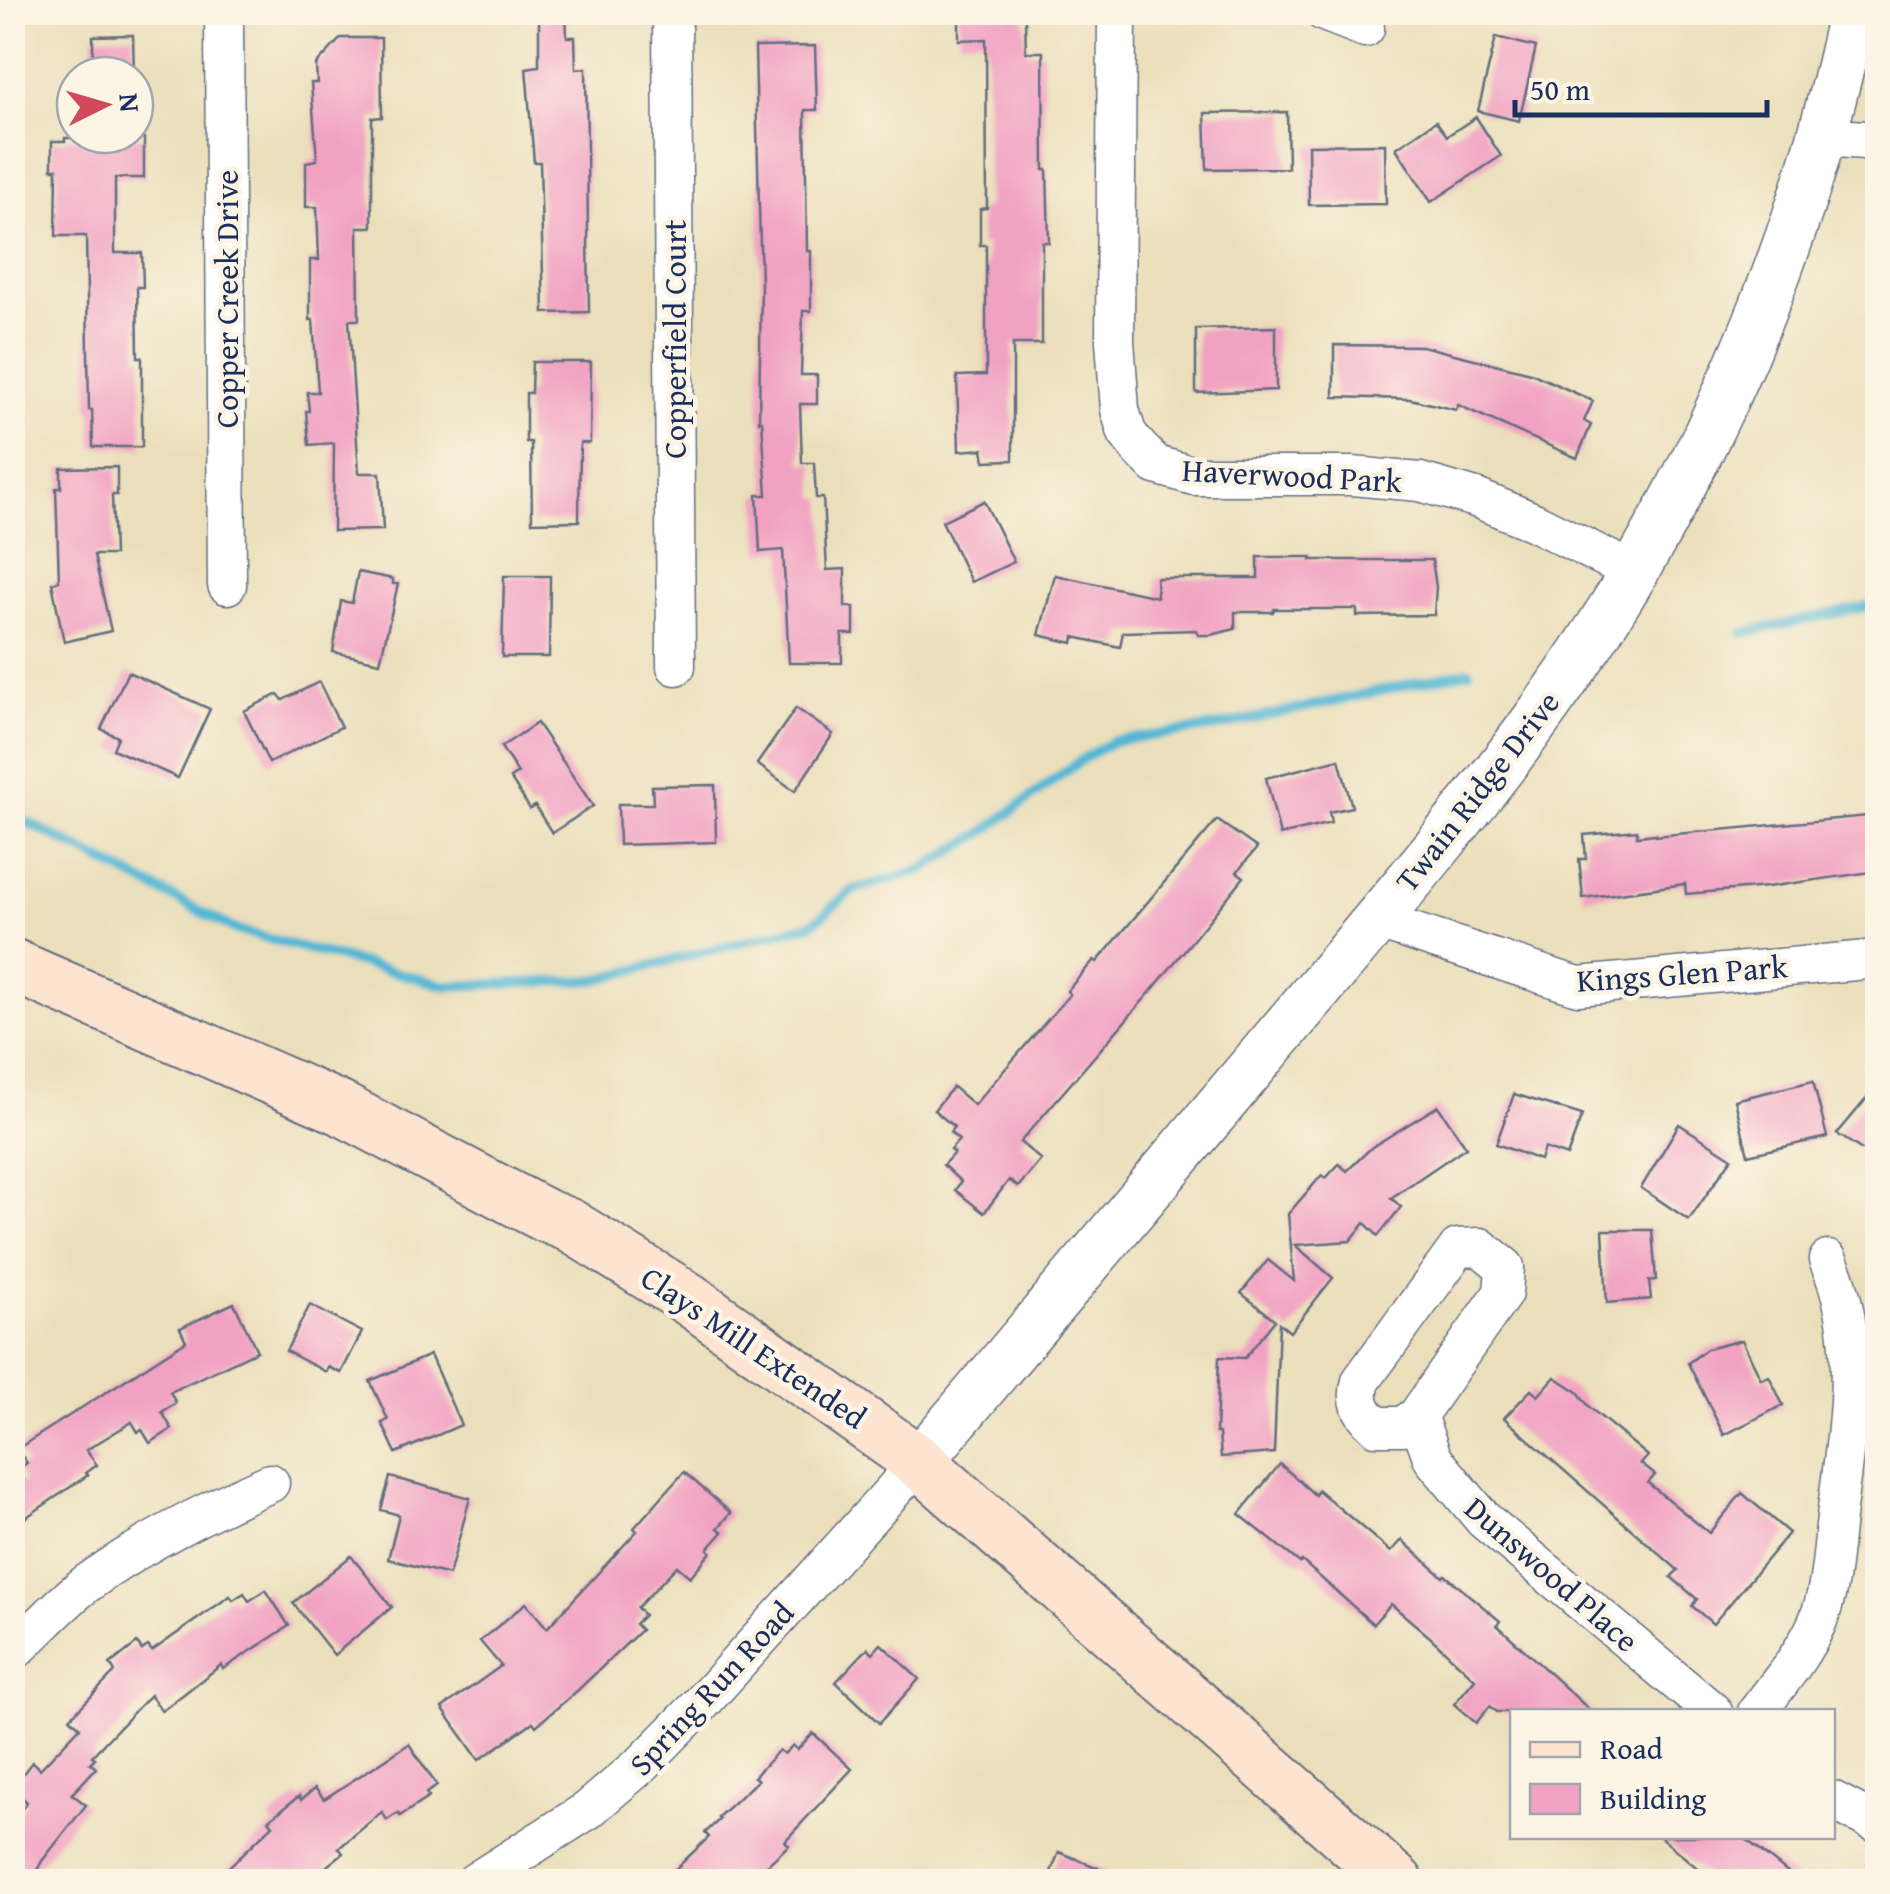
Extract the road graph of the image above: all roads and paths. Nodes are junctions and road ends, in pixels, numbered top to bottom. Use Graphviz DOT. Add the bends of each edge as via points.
graph roads {
  1 [pos="224,12"];
  2 [pos="672,12"];
  3 [pos="1117,12"];
  4 [pos="1324,12"];
  5 [pos="1852,12"];
  6 [pos="1366,28"];
  7 [pos="1823,137"];
  8 [pos="1878,140"];
  9 [pos="1634,572"];
  10 [pos="228,584"];
  11 [pos="676,666"];
  12 [pos="1376,920"];
  13 [pos="1878,959"];
  14 [pos="12,965"];
  15 [pos="1828,1260"];
  16 [pos="1417,1416"];
  17 [pos="919,1462"];
  18 [pos="270,1483"];
  19 [pos="12,1653"];
  20 [pos="1710,1709"];
  21 [pos="1758,1709"];
  22 [pos="1835,1802"];
  23 [pos="1878,1824"];
  24 [pos="475,1882"];
  25 [pos="1397,1882"];
  1 -- 10 [label="street, Copper Creek Drive"];
  2 -- 11 [label="street, Copperfield Court"];
  3 -- 9 [label="street, Haverwood Park" via="1115,341 1120,410 1139,448 1156,465 1194,476 1420,482 1519,516"];
  4 -- 6 [label="street"];
  5 -- 7 [label="street, Twain Ridge Drive"];
  7 -- 8 [label="street"];
  7 -- 9 [label="street, Twain Ridge Drive" via="1734,373"];
  9 -- 12 [label="street, Twain Ridge Drive" via="1536,720"];
  12 -- 13 [label="street, Kings Glen Park" via="1578,986"];
  12 -- 17 [label="street, Twain Ridge Drive"];
  14 -- 17 [label="main road, Clays Mill Extended" via="340,1108 570,1225 704,1309"];
  15 -- 21 [label="street" via="1841,1287 1849,1340 1848,1416 1830,1570 1819,1619"];
  16 -- 16 [label="street" via="1403,1426 1376,1426 1356,1396 1361,1382 1458,1248 1480,1247 1505,1267 1503,1293"];
  16 -- 20 [label="street, Dunswood Place" via="1433,1459 1484,1520"];
  17 -- 24 [label="street, Spring Run Road" via="644,1763 588,1810"];
  17 -- 25 [label="main road, Clays Mill Extended"];
  18 -- 19 [label="street" via="207,1510 84,1586"];
  22 -- 23 [label="street"];
}
